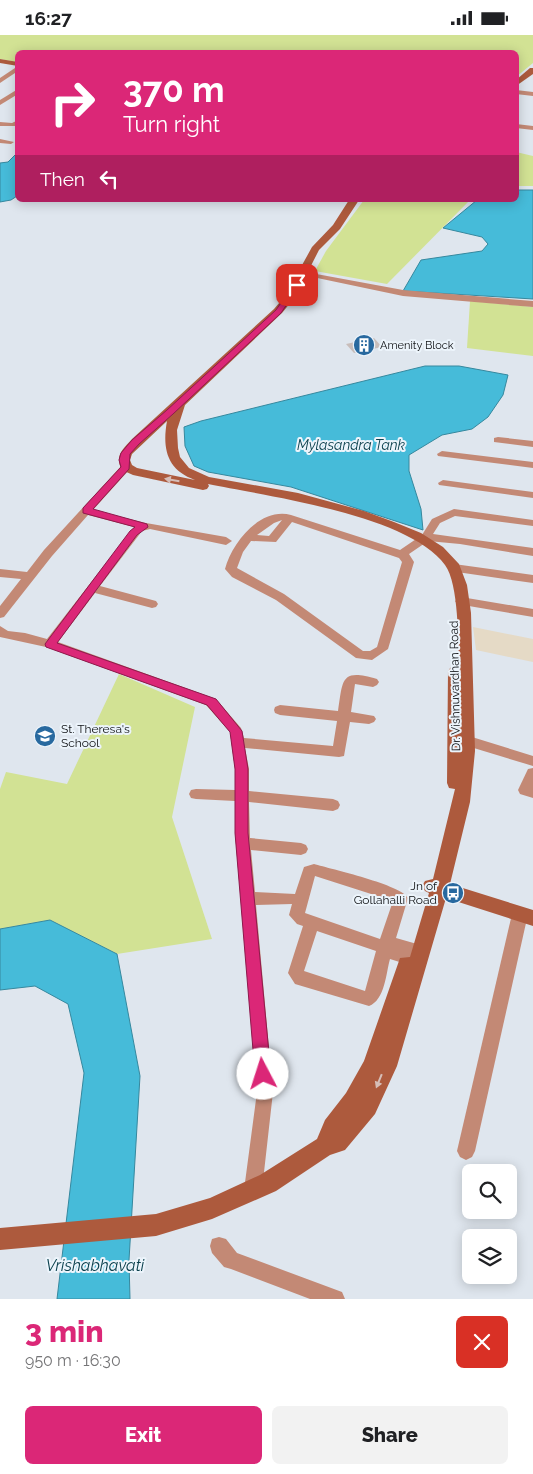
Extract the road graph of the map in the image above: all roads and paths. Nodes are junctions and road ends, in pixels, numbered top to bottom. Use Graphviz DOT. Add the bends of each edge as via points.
graph roads {
  1 [pos="0,61"];
  2 [pos="15,64"];
  3 [pos="533,70"];
  4 [pos="15,71"];
  5 [pos="0,81"];
  6 [pos="519,82"];
  7 [pos="519,92"];
  8 [pos="15,93"];
  9 [pos="533,94"];
  10 [pos="0,103"];
  11 [pos="0,124"];
  12 [pos="15,124"];
  13 [pos="520,126"];
  14 [pos="533,130"];
  15 [pos="0,141"];
  16 [pos="11,142"];
  17 [pos="353,202"];
  18 [pos="303,273"];
  19 [pos="533,304"];
  20 [pos="179,404"];
  21 [pos="498,439"];
  22 [pos="533,444"];
  23 [pos="442,454"];
  24 [pos="533,465"];
  25 [pos="126,467"];
  26 [pos="443,483"];
  27 [pos="533,495"];
  28 [pos="86,511"];
  29 [pos="290,518"];
  30 [pos="533,523"];
  31 [pos="143,527"];
  32 [pos="249,537"];
  33 [pos="421,540"];
  34 [pos="226,541"];
  35 [pos="533,551"];
  36 [pos="402,555"];
  37 [pos="454,568"];
  38 [pos="0,573"];
  39 [pos="30,576"];
  40 [pos="533,579"];
  41 [pos="92,588"];
  42 [pos="461,601"];
  43 [pos="152,604"];
  44 [pos="533,613"];
  45 [pos="0,614"];
  46 [pos="0,630"];
  47 [pos="50,644"];
  48 [pos="373,682"];
  49 [pos="280,710"];
  50 [pos="344,716"];
  51 [pos="370,719"];
  52 [pos="462,738"];
  53 [pos="237,742"];
  54 [pos="533,761"];
  55 [pos="533,773"];
  56 [pos="533,793"];
  57 [pos="196,794"];
  58 [pos="242,796"];
  59 [pos="333,805"];
  60 [pos="243,843"];
  61 [pos="301,849"];
  62 [pos="435,887"];
  63 [pos="248,898"];
  64 [pos="290,899"];
  65 [pos="526,916"];
  66 [pos="312,922"];
  67 [pos="385,946"];
  68 [pos="411,954"];
  69 [pos="326,1145"];
  70 [pos="466,1151"];
  71 [pos="253,1190"];
  72 [pos="0,1239"];
  73 [pos="219,1246"];
  74 [pos="335,1299"];
  1 -- 2 [label="main road"];
  3 -- 6 [label="main road"];
  4 -- 5 [label="street"];
  7 -- 9 [label="street"];
  8 -- 10 [label="street"];
  11 -- 12 [label="street"];
  13 -- 14 [label="street"];
  15 -- 16 [label="street"];
  17 -- 18 [label="main road, Dr. Vishnuvardhan Road" via="336,227 315,249"];
  18 -- 19 [label="street" via="398,292"];
  18 -- 20 [label="main road, Dr. Vishnuvardhan Road" via="278,311"];
  20 -- 25 [label="main road, Dr. Vishnuvardhan Road" via="126,453"];
  20 -- 33 [label="main road, Dr. Vishnuvardhan Road" via="171,425 170,440 184,471 383,522"];
  21 -- 22 [label="street"];
  23 -- 24 [label="street"];
  25 -- 28 [label="street"];
  33 -- 25 [label="main road, Dr. Vishnuvardhan Road, one-way" via="279,499 163,479"];
  26 -- 27 [label="street"];
  28 -- 31 [label="street"];
  28 -- 39 [label="street"];
  29 -- 32 [label="street" via="270,520"];
  29 -- 32 [label="street" via="272,540"];
  29 -- 36 [label="street"];
  30 -- 33 [label="street" via="454,512 436,521"];
  31 -- 34 [label="street"];
  31 -- 41 [label="street" via="133,533"];
  32 -- 36 [label="street" via="232,561 231,569 280,597 360,655 372,656 382,649 408,563"];
  33 -- 35 [label="street" via="460,540"];
  33 -- 36 [label="street"];
  33 -- 37 [label="main road, Dr. Vishnuvardhan Road" via="445,556"];
  33 -- 52 [label="main road, Dr. Vishnuvardhan Road" via="443,569 452,601"];
  37 -- 40 [label="street"];
  37 -- 42 [label="main road, Dr. Vishnuvardhan Road"];
  38 -- 39 [label="street"];
  39 -- 45 [label="street"];
  41 -- 43 [label="street"];
  41 -- 47 [label="street"];
  42 -- 44 [label="street"];
  42 -- 52 [label="main road, Dr. Vishnuvardhan Road" via="466,642"];
  46 -- 47 [label="street" via="5,635"];
  47 -- 53 [label="street" via="211,702 236,731"];
  48 -- 50 [label="street" via="349,681"];
  49 -- 50 [label="street"];
  50 -- 51 [label="street"];
  50 -- 53 [label="street" via="339,752"];
  52 -- 54 [label="street"];
  52 -- 62 [label="main road, Dr. Vishnuvardhan Road" via="465,779"];
  53 -- 58 [label="street"];
  55 -- 56 [label="street" via="525,790"];
  57 -- 58 [label="street"];
  58 -- 59 [label="street"];
  58 -- 60 [label="street"];
  60 -- 61 [label="street"];
  60 -- 63 [label="street"];
  62 -- 65 [label="main road"];
  62 -- 68 [label="main road, Dr. Vishnuvardhan Road"];
  62 -- 69 [label="main road, Dr. Vishnuvardhan Road, one-way" via="395,1043 370,1103 338,1143"];
  63 -- 64 [label="street"];
  63 -- 71 [label="street" via="265,1092"];
  65 -- 70 [label="street"];
  66 -- 67 [label="street"];
  66 -- 67 [label="street" via="296,973 301,979 369,999"];
  66 -- 67 [label="street" via="297,915 309,871 397,895 401,899"];
  67 -- 68 [label="street"];
  68 -- 69 [label="main road, Dr. Vishnuvardhan Road" via="377,1055 354,1100 326,1136"];
  69 -- 71 [label="main road, Dr. Vishnuvardhan Road"];
  71 -- 72 [label="main road, Dr. Vishnuvardhan Road" via="212,1208 156,1225"];
  73 -- 74 [label="street" via="230,1260"];
}
